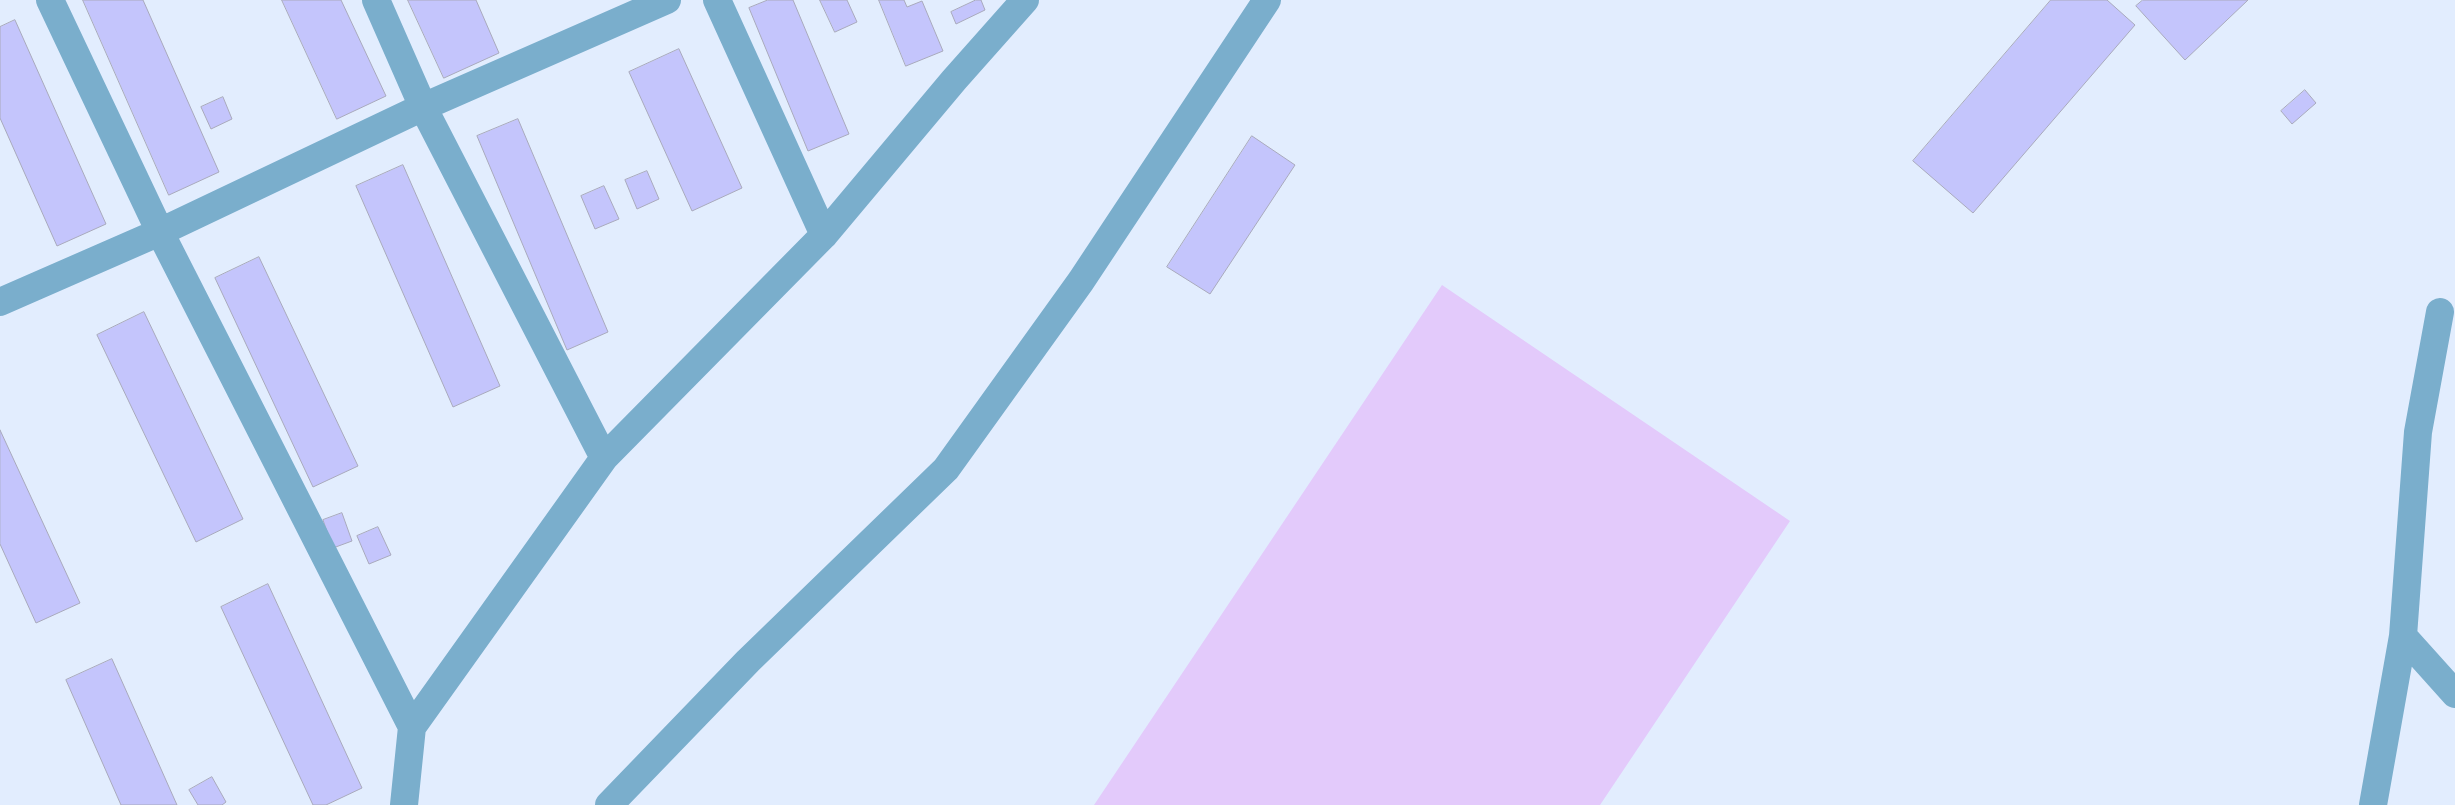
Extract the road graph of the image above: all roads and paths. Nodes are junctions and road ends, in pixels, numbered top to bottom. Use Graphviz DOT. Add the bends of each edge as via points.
graph roads {
  1 [pos="50,0"];
  2 [pos="376,0"];
  3 [pos="667,0"];
  4 [pos="717,0"];
  5 [pos="1025,0"];
  6 [pos="1267,0"];
  7 [pos="423,107"];
  8 [pos="160,232"];
  9 [pos="824,235"];
  10 [pos="0,302"];
  11 [pos="2440,312"];
  12 [pos="604,458"];
  13 [pos="2403,636"];
  14 [pos="2455,694"];
  15 [pos="412,727"];
  16 [pos="404,805"];
  17 [pos="609,805"];
  18 [pos="2373,805"];
  1 -- 8 [label="street"];
  2 -- 7 [label="street"];
  3 -- 7 [label="street"];
  4 -- 9 [label="street"];
  5 -- 9 [label="street"];
  6 -- 17 [label="street" via="1081,281 946,469 748,661"];
  7 -- 8 [label="street"];
  7 -- 12 [label="street"];
  8 -- 10 [label="street"];
  8 -- 15 [label="street"];
  9 -- 12 [label="street"];
  11 -- 13 [label="street" via="2418,432"];
  12 -- 15 [label="street"];
  13 -- 14 [label="street"];
  13 -- 18 [label="street"];
  15 -- 16 [label="street"];
}
